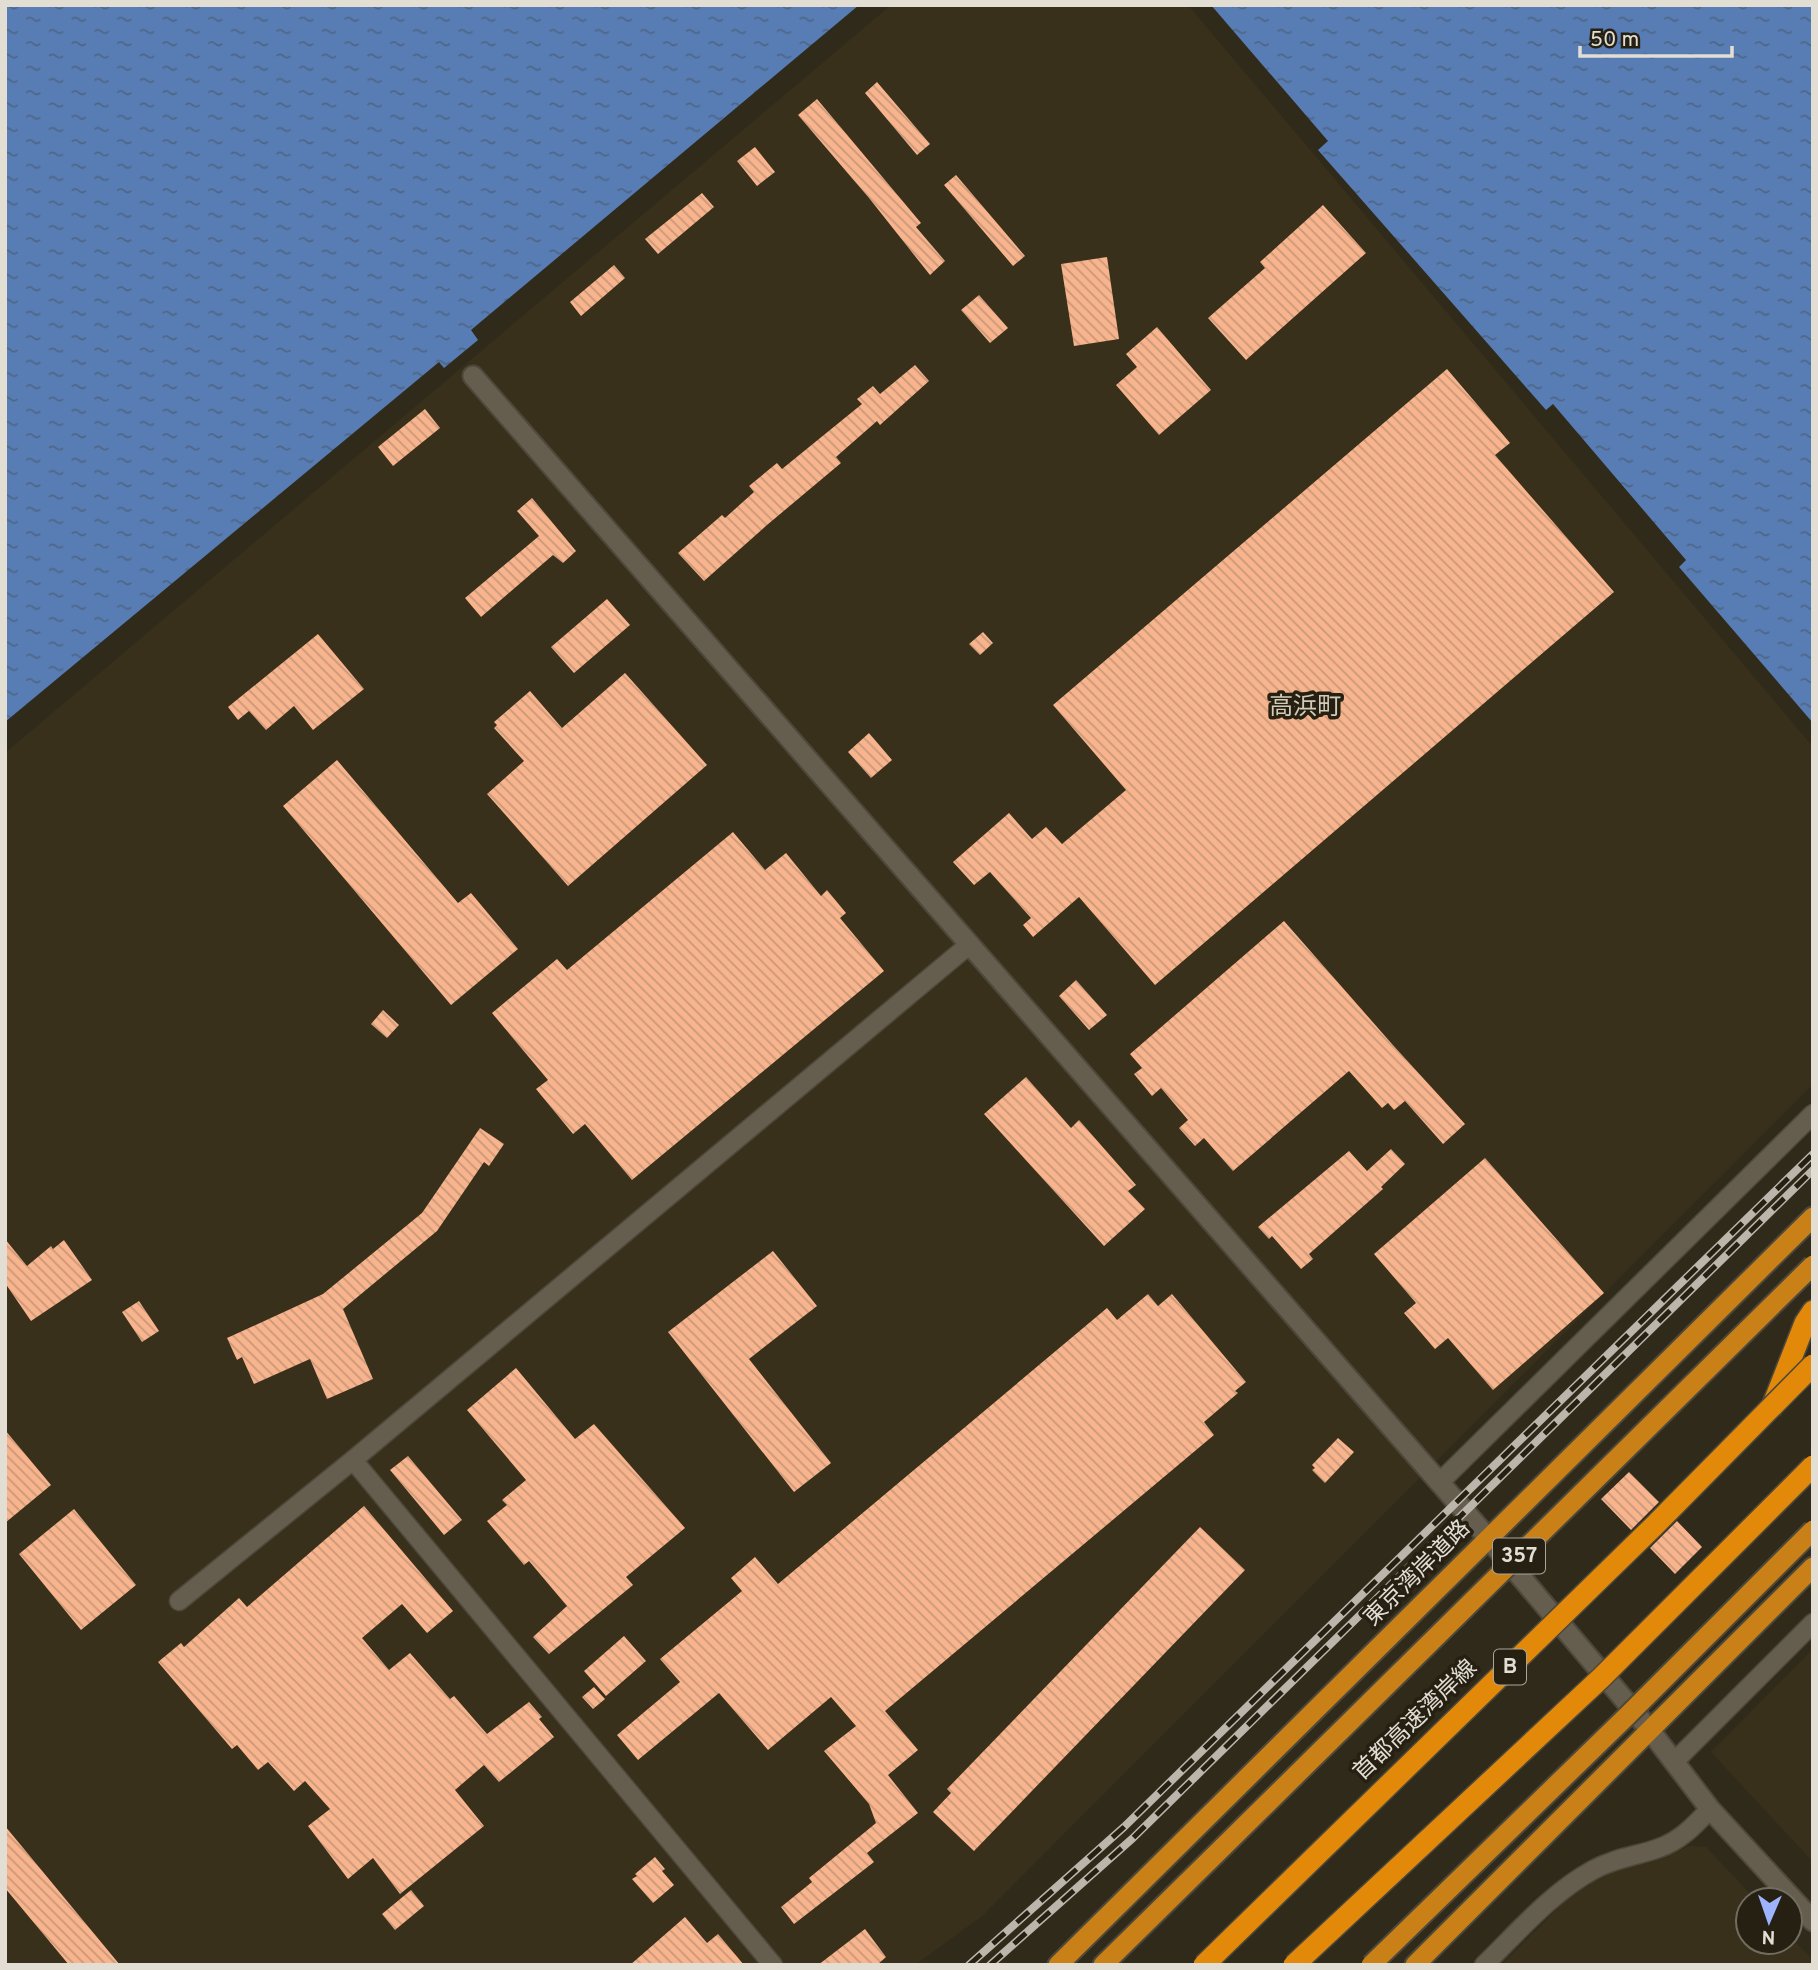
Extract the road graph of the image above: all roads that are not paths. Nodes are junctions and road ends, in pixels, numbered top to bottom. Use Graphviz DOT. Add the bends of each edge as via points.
graph roads {
  1 [pos="473,376"];
  2 [pos="970,944"];
  3 [pos="1813,1114"];
  4 [pos="1813,1217"];
  5 [pos="1813,1265"];
  6 [pos="1813,1311"];
  7 [pos="1813,1365"];
  8 [pos="1772,1407"];
  9 [pos="352,1460"];
  10 [pos="1813,1466"];
  11 [pos="1439,1483"];
  12 [pos="1813,1530"];
  13 [pos="1488,1538"];
  14 [pos="1813,1567"];
  15 [pos="179,1601"];
  16 [pos="1813,1623"];
  17 [pos="1649,1729"];
  18 [pos="1674,1762"];
  19 [pos="1710,1809"];
  20 [pos="1813,1921"];
  21 [pos="773,1965"];
  22 [pos="1058,1965"];
  23 [pos="1103,1965"];
  24 [pos="1203,1965"];
  25 [pos="1294,1965"];
  26 [pos="1371,1965"];
  27 [pos="1415,1965"];
  28 [pos="1484,1965"];
  1 -- 2 [label="street"];
  2 -- 9 [label="street"];
  2 -- 11 [label="street"];
  3 -- 11 [label="street"];
  4 -- 13 [label="highway, 東京湾岸道路 / 357"];
  5 -- 23 [label="highway, 357, bridge"];
  6 -- 8 [label="highway"];
  7 -- 8 [label="highway, 首都高速湾岸線 / B, bridge"];
  8 -- 24 [label="highway, 首都高速湾岸線 / B, bridge"];
  9 -- 15 [label="street"];
  9 -- 21 [label="street"];
  10 -- 25 [label="highway, bridge" via="1601,1678"];
  11 -- 13 [label="street"];
  12 -- 26 [label="highway, bridge"];
  13 -- 17 [label="street"];
  13 -- 22 [label="highway, 東京湾岸道路 / 357"];
  14 -- 17 [label="highway"];
  16 -- 18 [label="street"];
  17 -- 18 [label="street"];
  17 -- 27 [label="highway"];
  18 -- 19 [label="street"];
  19 -- 20 [label="street"];
  19 -- 28 [label="street" via="1682,1837 1594,1869 1557,1894"];
}
